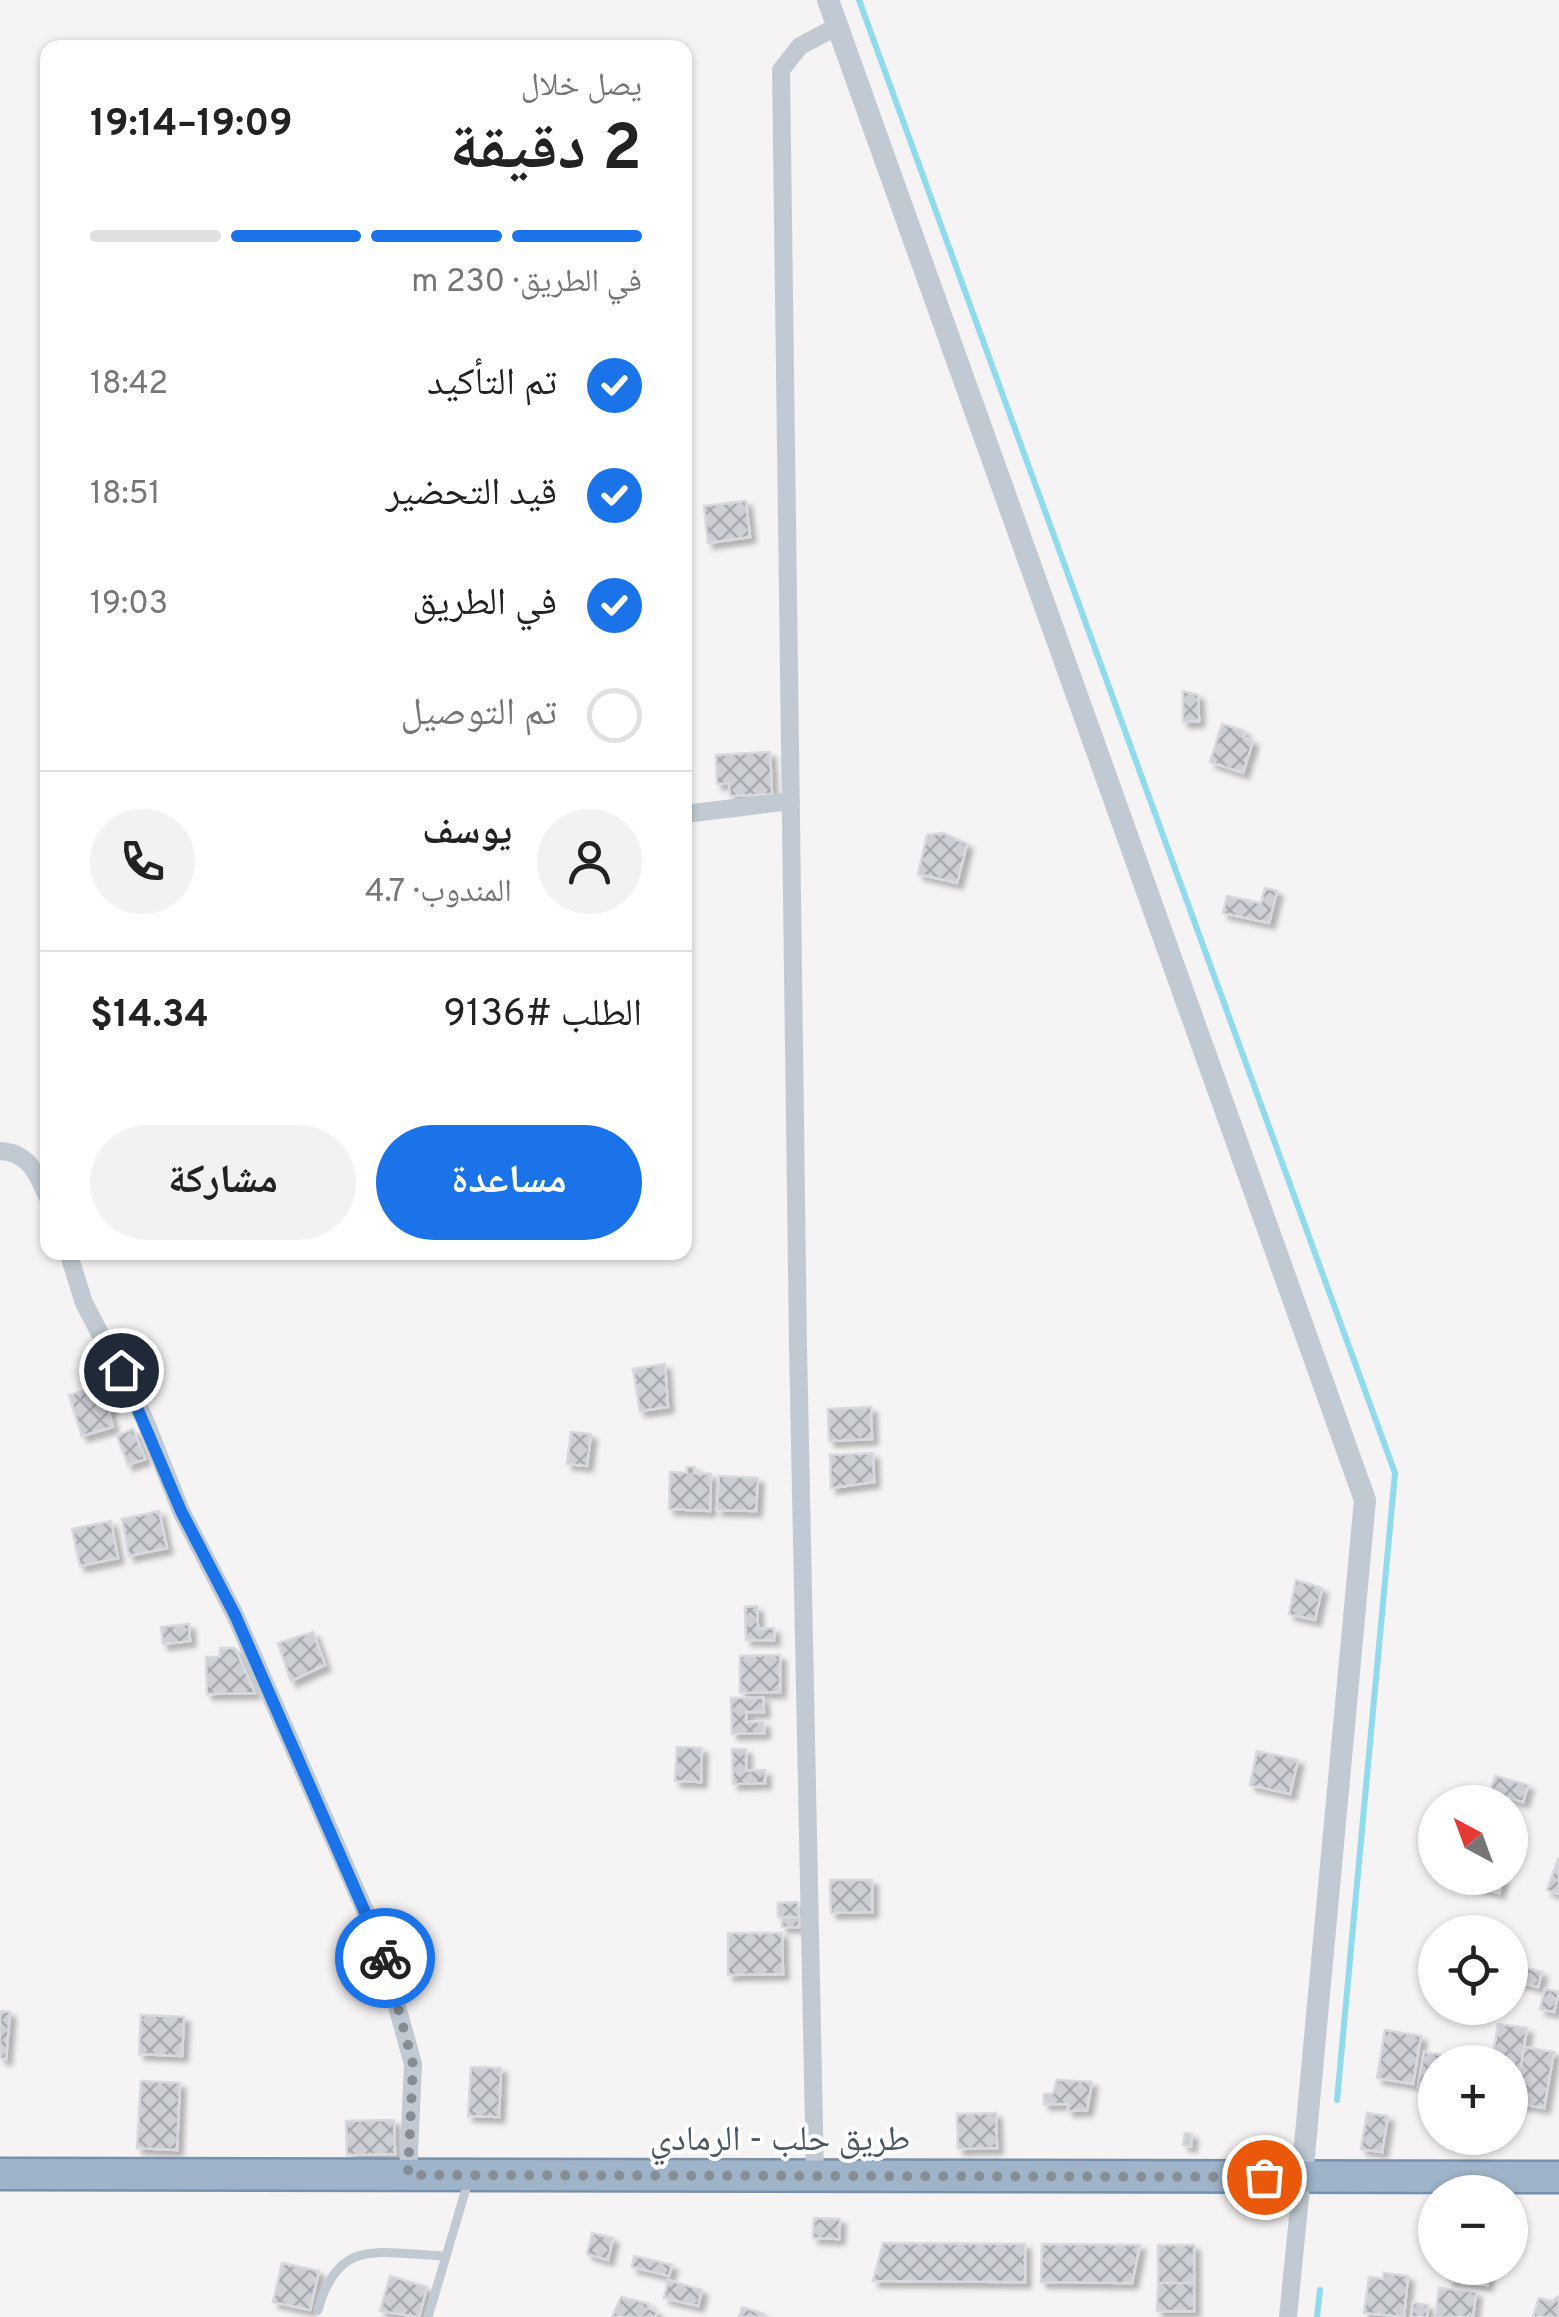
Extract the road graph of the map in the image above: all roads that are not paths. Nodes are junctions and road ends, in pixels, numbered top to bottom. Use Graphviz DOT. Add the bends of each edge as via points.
graph roads {
  1 [pos="828,0"];
  2 [pos="838,26"];
  3 [pos="791,801"];
  4 [pos="692,813"];
  5 [pos="0,1151"];
  6 [pos="40,1183"];
  7 [pos="71,1260"];
  8 [pos="0,2174"];
  9 [pos="408,2175"];
  10 [pos="470,2175"];
  11 [pos="816,2176"];
  12 [pos="1302,2177"];
  13 [pos="1559,2178"];
  14 [pos="446,2256"];
  15 [pos="318,2310"];
  16 [pos="428,2317"];
  17 [pos="1288,2317"];
  1 -- 2 [label="street"];
  2 -- 3 [label="street" via="800,46 781,70"];
  2 -- 12 [label="street" via="1365,1500"];
  3 -- 4 [label="street"];
  3 -- 11 [label="street"];
  5 -- 6 [label="street" via="17,1152"];
  7 -- 9 [label="street" via="84,1303 235,1615 380,1945 413,2064"];
  8 -- 9 [label="highway, طريق حلب - الرمادي"];
  9 -- 10 [label="highway, طريق حلب - الرمادي"];
  10 -- 11 [label="highway, طريق حلب - الرمادي"];
  10 -- 14 [label="lane"];
  11 -- 12 [label="highway, طريق حلب - الرمادي"];
  12 -- 13 [label="highway, طريق حلب - الرمادي"];
  12 -- 17 [label="street"];
  14 -- 15 [label="lane" via="345,2259 328,2277"];
  14 -- 16 [label="lane"];
}
